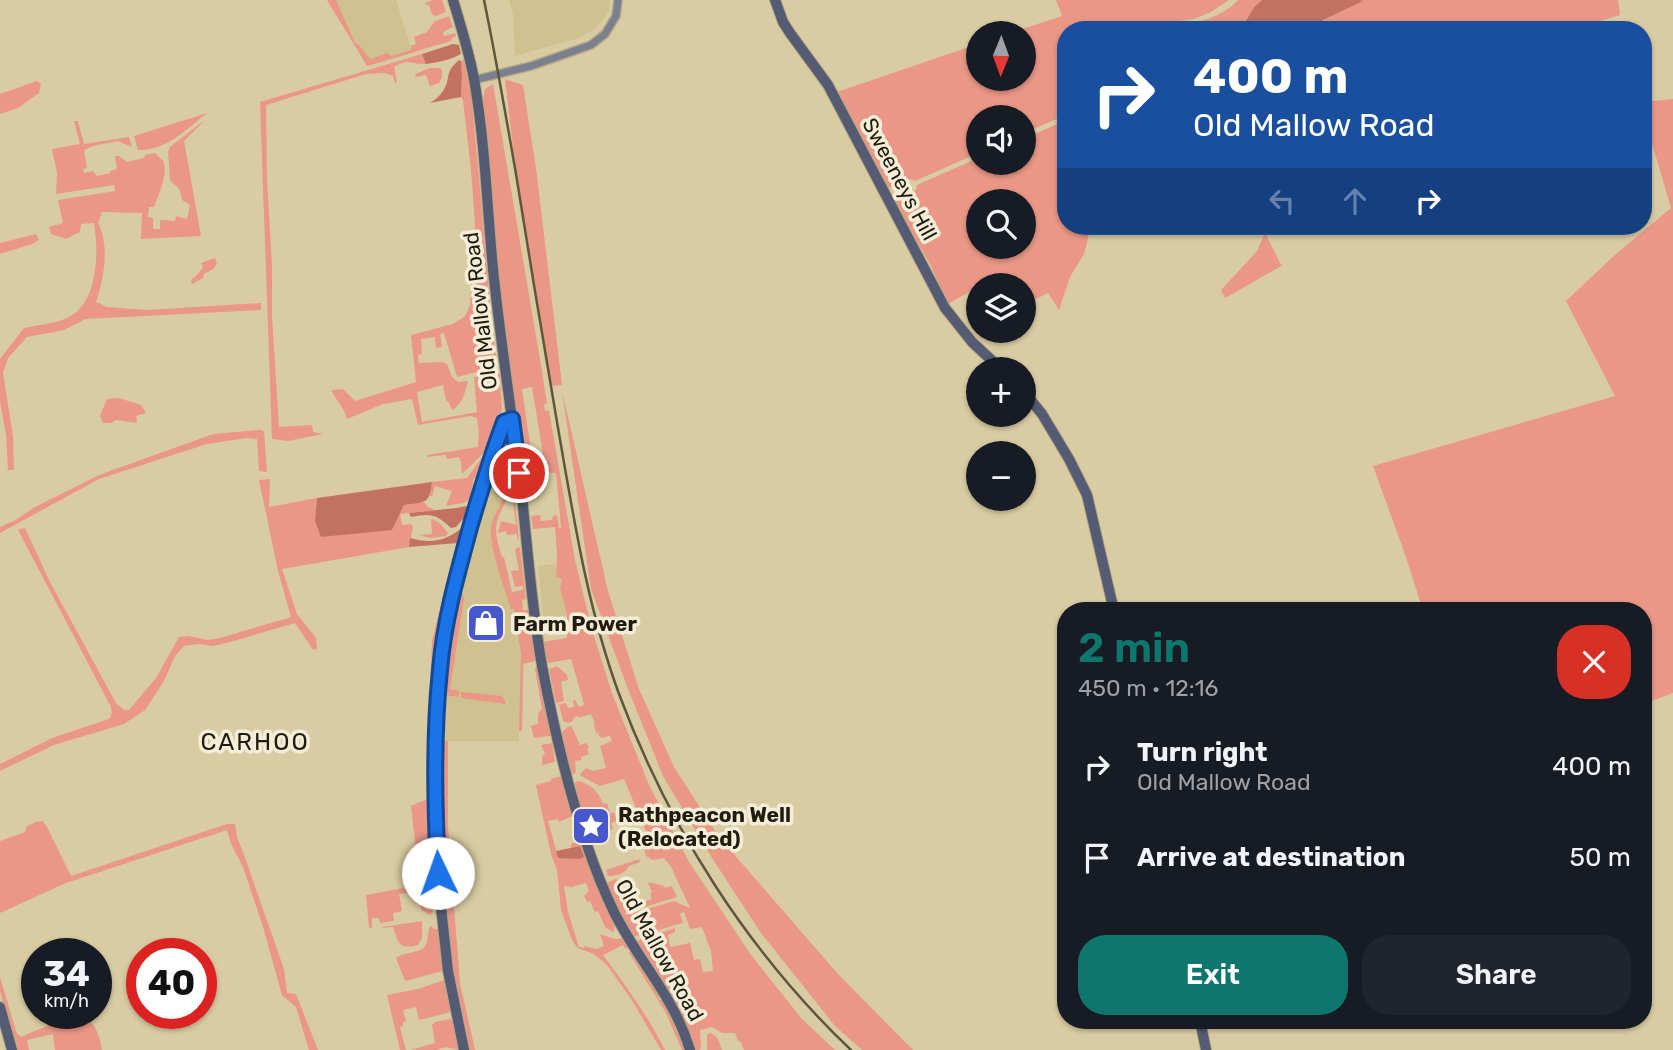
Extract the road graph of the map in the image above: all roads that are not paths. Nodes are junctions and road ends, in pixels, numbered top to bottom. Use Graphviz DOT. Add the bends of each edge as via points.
graph roads {
  1 [pos="453,0"];
  2 [pos="618,0"];
  3 [pos="775,0"];
  4 [pos="474,80"];
  5 [pos="988,357"];
  6 [pos="1036,407"];
  7 [pos="512,419"];
  8 [pos="1112,602"];
  9 [pos="0,1007"];
  10 [pos="1202,1029"];
  11 [pos="12,1050"];
  12 [pos="464,1050"];
  13 [pos="690,1050"];
  14 [pos="1206,1050"];
  1 -- 4 [label="street, Old Mallow Road"];
  2 -- 4 [label="street" via="616,16 591,45"];
  3 -- 5 [label="street, Sweeneys Hill" via="783,22 828,85 945,308"];
  4 -- 7 [label="street, Old Mallow Road"];
  6 -- 8 [label="street" via="1087,495"];
  7 -- 12 [label="street" via="504,422 492,452 461,559 438,686 439,889 446,957"];
  7 -- 13 [label="street, Old Mallow Road" via="542,662 579,817 614,912 668,999"];
  9 -- 11 [label="street"];
  10 -- 14 [label="street"];
}
